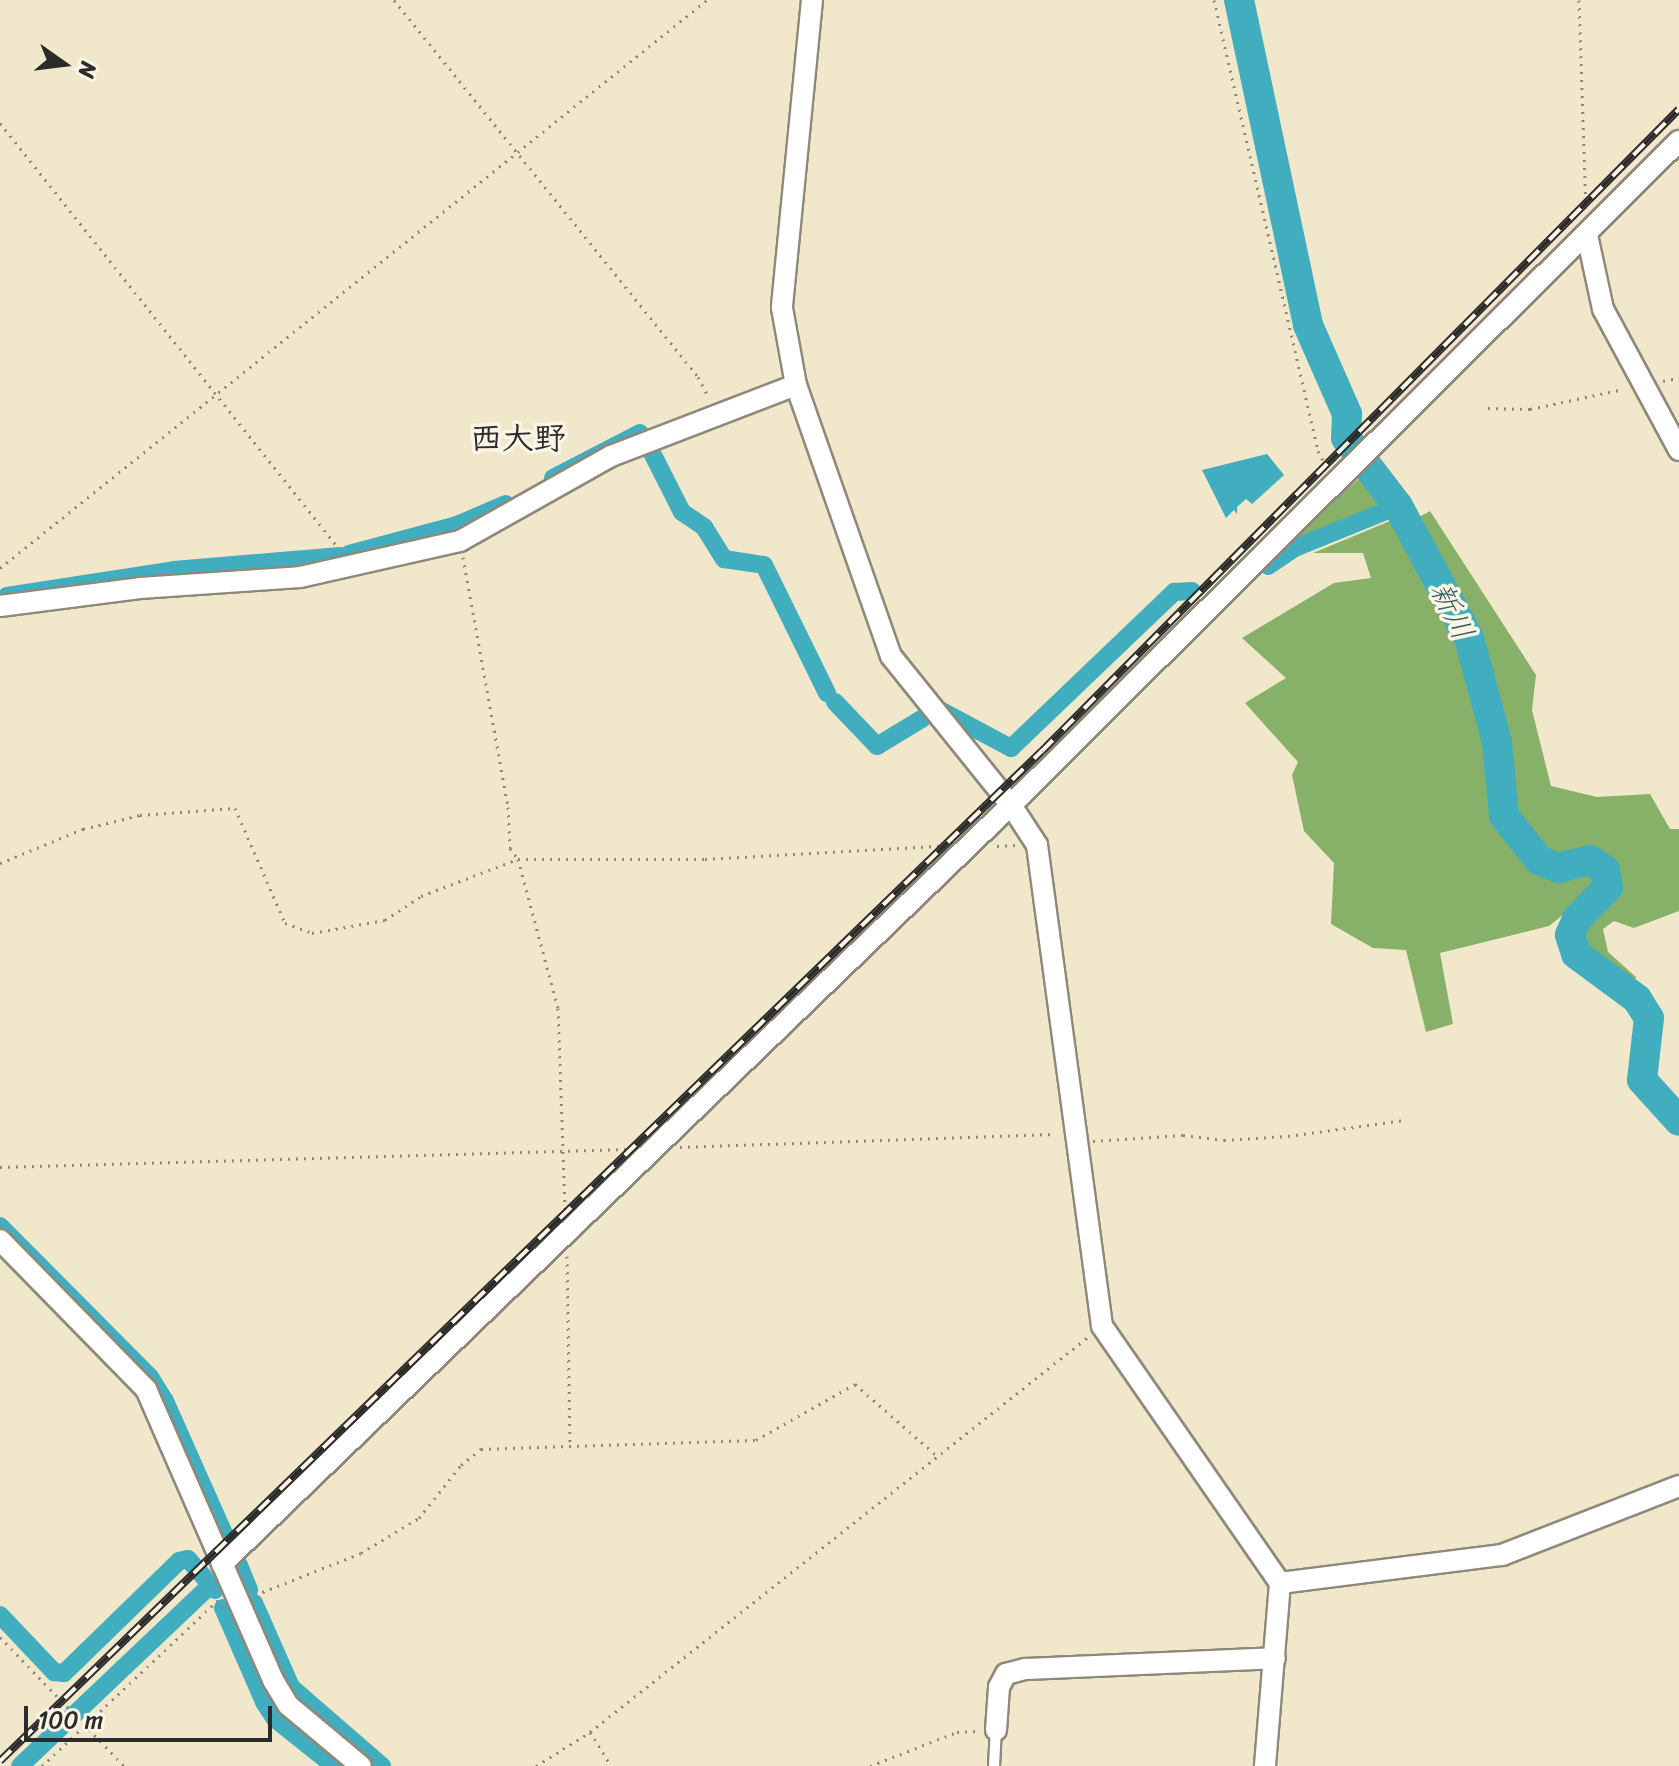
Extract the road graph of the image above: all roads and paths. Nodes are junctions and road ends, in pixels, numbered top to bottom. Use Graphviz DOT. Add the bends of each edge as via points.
graph roads {
  1 [pos="394,0"];
  2 [pos="707,0"];
  3 [pos="812,0"];
  4 [pos="1214,0"];
  5 [pos="1579,0"];
  6 [pos="0,123"];
  7 [pos="1679,141"];
  8 [pos="518,156"];
  9 [pos="1587,235"];
  10 [pos="1679,378"];
  11 [pos="1645,384"];
  12 [pos="796,385"];
  13 [pos="220,396"];
  14 [pos="1488,408"];
  15 [pos="716,412"];
  16 [pos="1679,450"];
  17 [pos="1343,478"];
  18 [pos="460,541"];
  19 [pos="349,567"];
  20 [pos="0,568"];
  21 [pos="0,606"];
  22 [pos="1011,805"];
  23 [pos="1037,845"];
  24 [pos="969,846"];
  25 [pos="518,859"];
  26 [pos="0,863"];
  27 [pos="1405,1120"];
  28 [pos="1077,1138"];
  29 [pos="658,1148"];
  30 [pos="562,1150"];
  31 [pos="0,1167"];
  32 [pos="566,1236"];
  33 [pos="0,1240"];
  34 [pos="1102,1326"];
  35 [pos="570,1444"];
  36 [pos="936,1455"];
  37 [pos="1679,1486"];
  38 [pos="222,1564"];
  39 [pos="1280,1583"];
  40 [pos="234,1595"];
  41 [pos="0,1637"];
  42 [pos="1275,1658"];
  43 [pos="85,1726"];
  44 [pos="996,1730"];
  45 [pos="590,1732"];
  46 [pos="42,1766"];
  47 [pos="124,1766"];
  48 [pos="361,1766"];
  49 [pos="536,1766"];
  50 [pos="611,1766"];
  51 [pos="870,1766"];
  52 [pos="994,1766"];
  53 [pos="1265,1766"];
  1 -- 8 [label="path"];
  2 -- 8 [label="path"];
  3 -- 12 [label="street" via="782,308"];
  4 -- 17 [label="path" via="1318,451"];
  5 -- 9 [label="path"];
  6 -- 13 [label="path"];
  7 -- 9 [label="street"];
  8 -- 13 [label="path"];
  8 -- 15 [label="path" via="698,377"];
  9 -- 11 [label="street" via="1599,301"];
  9 -- 17 [label="street"];
  10 -- 11 [label="path"];
  11 -- 14 [label="path" via="1530,409"];
  11 -- 16 [label="street"];
  12 -- 15 [label="street"];
  12 -- 22 [label="street" via="891,656"];
  13 -- 19 [label="path"];
  13 -- 20 [label="path"];
  15 -- 18 [label="street" via="611,456"];
  17 -- 22 [label="street"];
  18 -- 19 [label="street"];
  18 -- 25 [label="path" via="508,807 510,848"];
  19 -- 21 [label="street" via="300,577 140,588"];
  22 -- 23 [label="street"];
  22 -- 24 [label="street"];
  23 -- 24 [label="path"];
  23 -- 28 [label="street"];
  24 -- 25 [label="path" via="705,859"];
  24 -- 29 [label="street"];
  25 -- 26 [label="path" via="421,896 385,920 312,933 285,923 235,808 140,815 83,829"];
  25 -- 30 [label="path" via="558,1008"];
  27 -- 28 [label="path" via="1224,1140 1183,1135"];
  28 -- 29 [label="path"];
  28 -- 34 [label="street"];
  29 -- 30 [label="path"];
  29 -- 32 [label="street"];
  30 -- 31 [label="path"];
  30 -- 32 [label="path"];
  32 -- 35 [label="path"];
  32 -- 38 [label="street"];
  33 -- 38 [label="street" via="146,1389"];
  34 -- 36 [label="path"];
  34 -- 39 [label="street"];
  35 -- 36 [label="path" via="756,1440 855,1384"];
  35 -- 40 [label="path" via="481,1449 461,1465 419,1518 361,1553"];
  36 -- 45 [label="path"];
  37 -- 39 [label="street" via="1502,1555"];
  38 -- 40 [label="street"];
  39 -- 42 [label="street"];
  40 -- 43 [label="path"];
  40 -- 48 [label="street" via="288,1705"];
  41 -- 43 [label="path"];
  42 -- 44 [label="street" via="1025,1669 1006,1674 999,1687"];
  42 -- 53 [label="street"];
  43 -- 46 [label="path"];
  43 -- 47 [label="path"];
  44 -- 51 [label="path" via="957,1732"];
  44 -- 52 [label="lane"];
  45 -- 49 [label="path"];
  45 -- 50 [label="path"];
}
